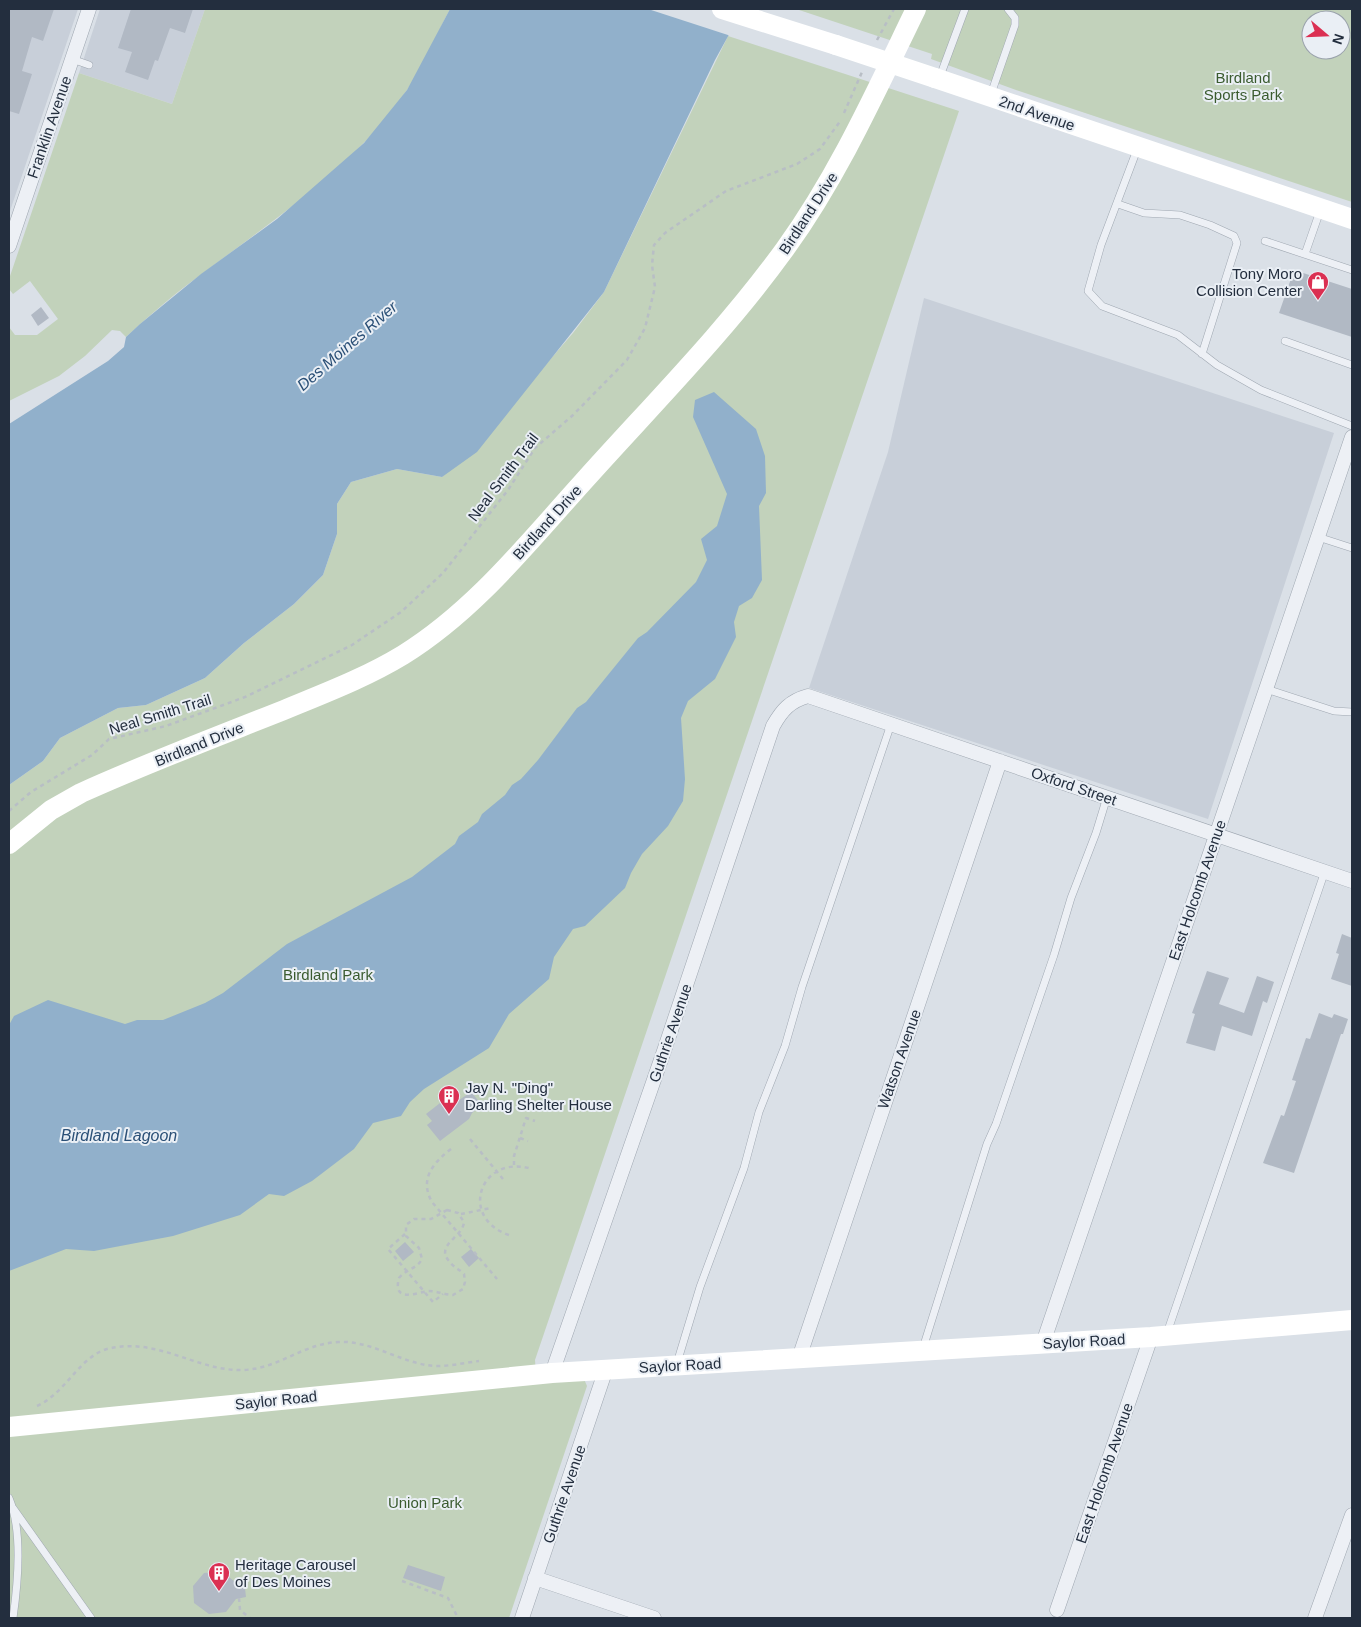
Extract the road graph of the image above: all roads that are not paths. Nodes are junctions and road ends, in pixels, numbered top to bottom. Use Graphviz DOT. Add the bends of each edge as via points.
graph roads {
  1 [pos="89,9"];
  2 [pos="722,9"];
  3 [pos="916,9"];
  4 [pos="965,9"];
  5 [pos="1008,9"];
  6 [pos="72,59"];
  7 [pos="89,65"];
  8 [pos="937,79"];
  9 [pos="990,97"];
  10 [pos="1138,147"];
  11 [pos="1118,204"];
  12 [pos="1321,208"];
  13 [pos="1352,219"];
  14 [pos="1265,241"];
  15 [pos="9,246"];
  16 [pos="1305,254"];
  17 [pos="1352,270"];
  18 [pos="1285,341"];
  19 [pos="1202,354"];
  20 [pos="1352,365"];
  21 [pos="1352,426"];
  22 [pos="1352,437"];
  23 [pos="1348,466"];
  24 [pos="1318,537"];
  25 [pos="1352,548"];
  26 [pos="1266,689"];
  27 [pos="796,699"];
  28 [pos="1352,712"];
  29 [pos="891,724"];
  30 [pos="1000,761"];
  31 [pos="1107,797"];
  32 [pos="1216,835"];
  33 [pos="9,844"];
  34 [pos="1325,871"];
  35 [pos="1352,881"];
  36 [pos="1352,1320"];
  37 [pos="1159,1336"];
  38 [pos="1042,1343"];
  39 [pos="922,1350"];
  40 [pos="798,1358"];
  41 [pos="676,1366"];
  42 [pos="606,1369"];
  43 [pos="552,1373"];
  44 [pos="9,1427"];
  45 [pos="9,1498"];
  46 [pos="13,1508"];
  47 [pos="1352,1514"];
  48 [pos="535,1578"];
  49 [pos="1057,1610"];
  50 [pos="14,1618"];
  51 [pos="91,1618"];
  52 [pos="522,1618"];
  53 [pos="654,1618"];
  54 [pos="1315,1618"];
  1 -- 6 [label="street, Franklin Avenue"];
  2 -- 8 [label="street, 2nd Avenue, bridge"];
  3 -- 33 [label="street, Birdland Drive" via="837,167 761,281 524,548 471,602 423,641 363,678 81,793 51,810"];
  4 -- 8 [label="lane"];
  5 -- 9 [label="lane" via="1015,25"];
  6 -- 7 [label="lane"];
  6 -- 15 [label="street, Franklin Avenue"];
  8 -- 9 [label="street, 2nd Avenue"];
  9 -- 10 [label="street, 2nd Avenue"];
  10 -- 11 [label="lane"];
  10 -- 12 [label="street, 2nd Avenue"];
  11 -- 19 [label="lane" via="1101,244 1088,291 1102,306 1178,335"];
  11 -- 19 [label="lane" via="1144,213 1180,215 1234,236 1237,243"];
  12 -- 13 [label="street, 2nd Avenue"];
  12 -- 16 [label="lane"];
  14 -- 16 [label="lane"];
  16 -- 17 [label="lane"];
  18 -- 20 [label="lane"];
  19 -- 21 [label="lane" via="1261,390"];
  22 -- 23 [label="street, East Holcomb Avenue"];
  23 -- 24 [label="street, East Holcomb Avenue"];
  24 -- 25 [label="lane"];
  24 -- 26 [label="street, East Holcomb Avenue"];
  26 -- 28 [label="lane" via="1334,712"];
  26 -- 32 [label="street, East Holcomb Avenue"];
  27 -- 29 [label="street, Oxford Street" via="808,696"];
  27 -- 43 [label="street, Guthrie Avenue" via="782,709 773,726"];
  29 -- 30 [label="street, Oxford Street"];
  29 -- 41 [label="lane"];
  30 -- 31 [label="street, Oxford Street"];
  30 -- 40 [label="street, Watson Avenue"];
  31 -- 32 [label="street, Oxford Street"];
  31 -- 39 [label="lane" via="987,1144"];
  32 -- 34 [label="street, Oxford Street"];
  32 -- 38 [label="street, East Holcomb Avenue"];
  34 -- 35 [label="street, Oxford Street"];
  34 -- 37 [label="lane" via="1175,1305"];
  36 -- 37 [label="street, Saylor Road"];
  37 -- 38 [label="street, Saylor Road"];
  37 -- 49 [label="street, East Holcomb Avenue"];
  38 -- 39 [label="street, Saylor Road"];
  39 -- 40 [label="street, Saylor Road"];
  40 -- 41 [label="street, Saylor Road"];
  41 -- 42 [label="street, Saylor Road"];
  42 -- 43 [label="street, Saylor Road"];
  42 -- 48 [label="street, Guthrie Avenue"];
  43 -- 44 [label="street, Saylor Road"];
  45 -- 46 [label="lane"];
  46 -- 50 [label="lane" via="18,1552"];
  46 -- 51 [label="lane"];
  47 -- 54 [label="street"];
  48 -- 52 [label="street, Guthrie Avenue"];
  48 -- 53 [label="street"];
}
